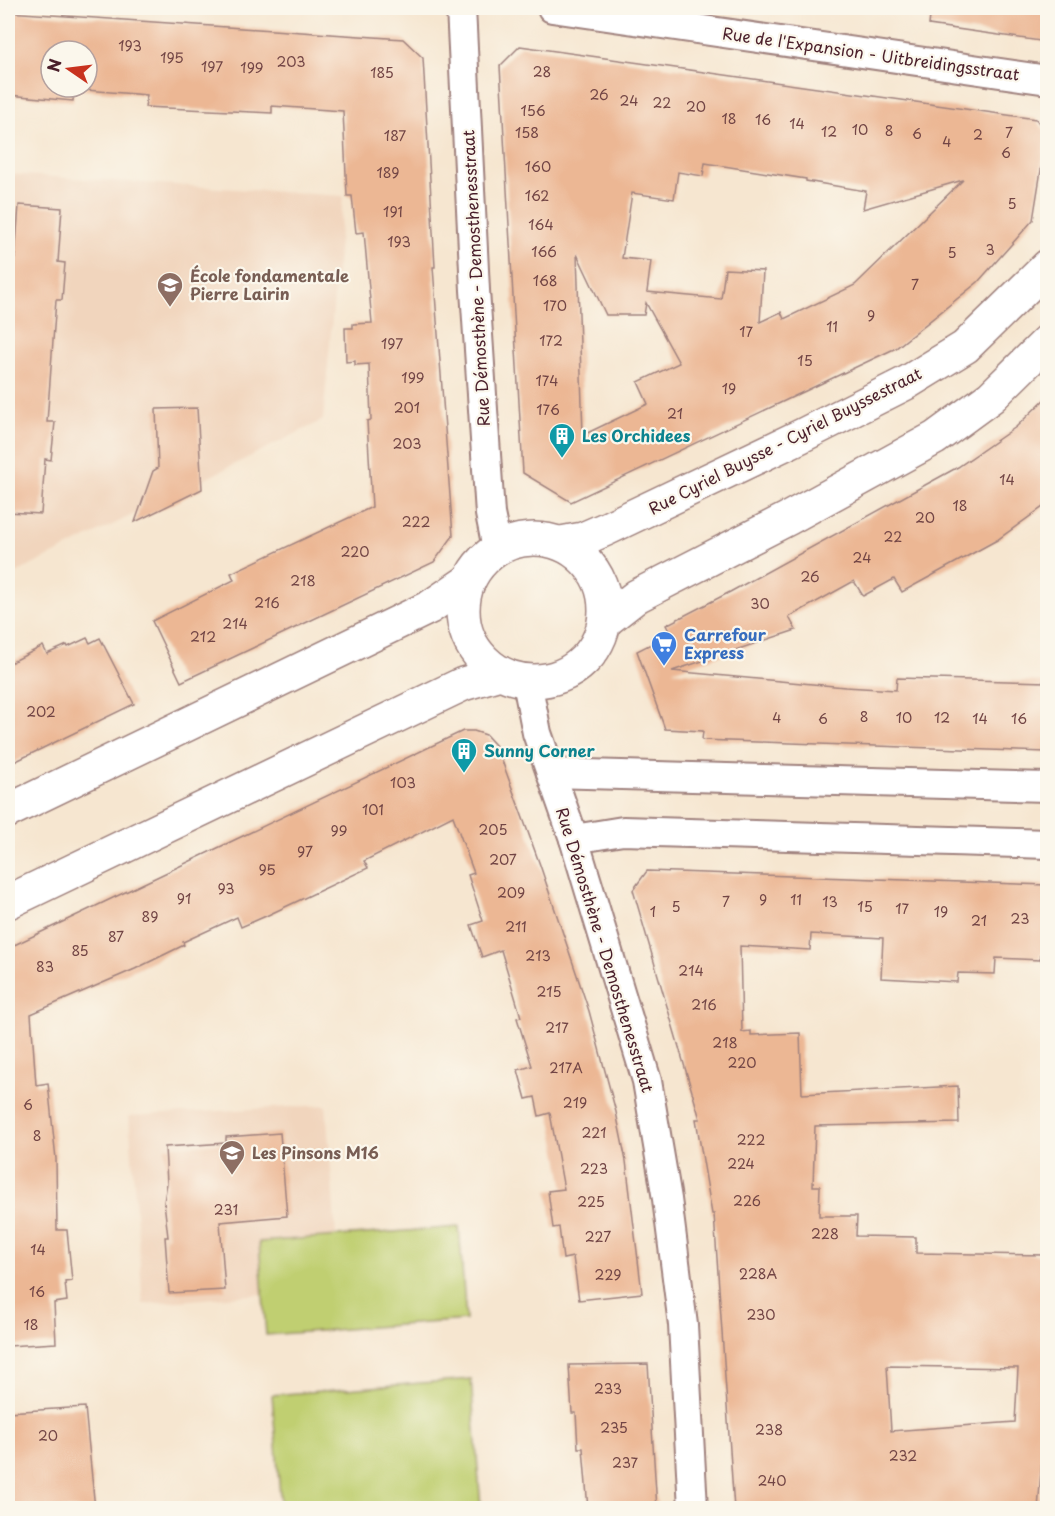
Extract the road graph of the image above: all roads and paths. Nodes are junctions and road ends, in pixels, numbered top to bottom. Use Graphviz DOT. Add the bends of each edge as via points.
graph roads {
  1 [pos="461,8"];
  2 [pos="552,8"];
  3 [pos="1047,80"];
  4 [pos="1047,266"];
  5 [pos="1047,341"];
  6 [pos="561,543"];
  7 [pos="497,548"];
  8 [pos="468,581"];
  9 [pos="605,621"];
  10 [pos="513,678"];
  11 [pos="551,772"];
  12 [pos="1047,787"];
  13 [pos="8,811"];
  14 [pos="574,839"];
  15 [pos="1047,844"];
  16 [pos="8,902"];
  17 [pos="693,1509"];
  1 -- 7 [label="street, Rue Démosthène - Demosthenesstraat" via="475,290 490,514"];
  2 -- 3 [label="street, Rue de l'Expansion - Uitbreidingsstraat"];
  4 -- 6 [label="street, Rue Cyriel Buysse - Cyriel Buyssestraat" via="965,347 908,382 606,530"];
  5 -- 9 [label="street" via="991,397 935,438 638,596"];
  6 -- 7 [label="street" via="540,538 518,540"];
  6 -- 9 [label="street" via="575,551 597,575"];
  7 -- 8 [label="street"];
  8 -- 10 [label="street" via="463,621 469,640 487,665"];
  8 -- 13 [label="street" via="430,607"];
  9 -- 10 [label="street" via="586,660 569,673 548,680"];
  10 -- 11 [label="street, Rue Démosthène - Demosthenesstraat"];
  10 -- 16 [label="street" via="463,684"];
  11 -- 12 [label="street"];
  11 -- 14 [label="street, Rue Démosthène - Demosthenesstraat"];
  14 -- 15 [label="street" via="623,831"];
  14 -- 17 [label="street, Rue Démosthène - Demosthenesstraat" via="647,1081 683,1325"];
}
